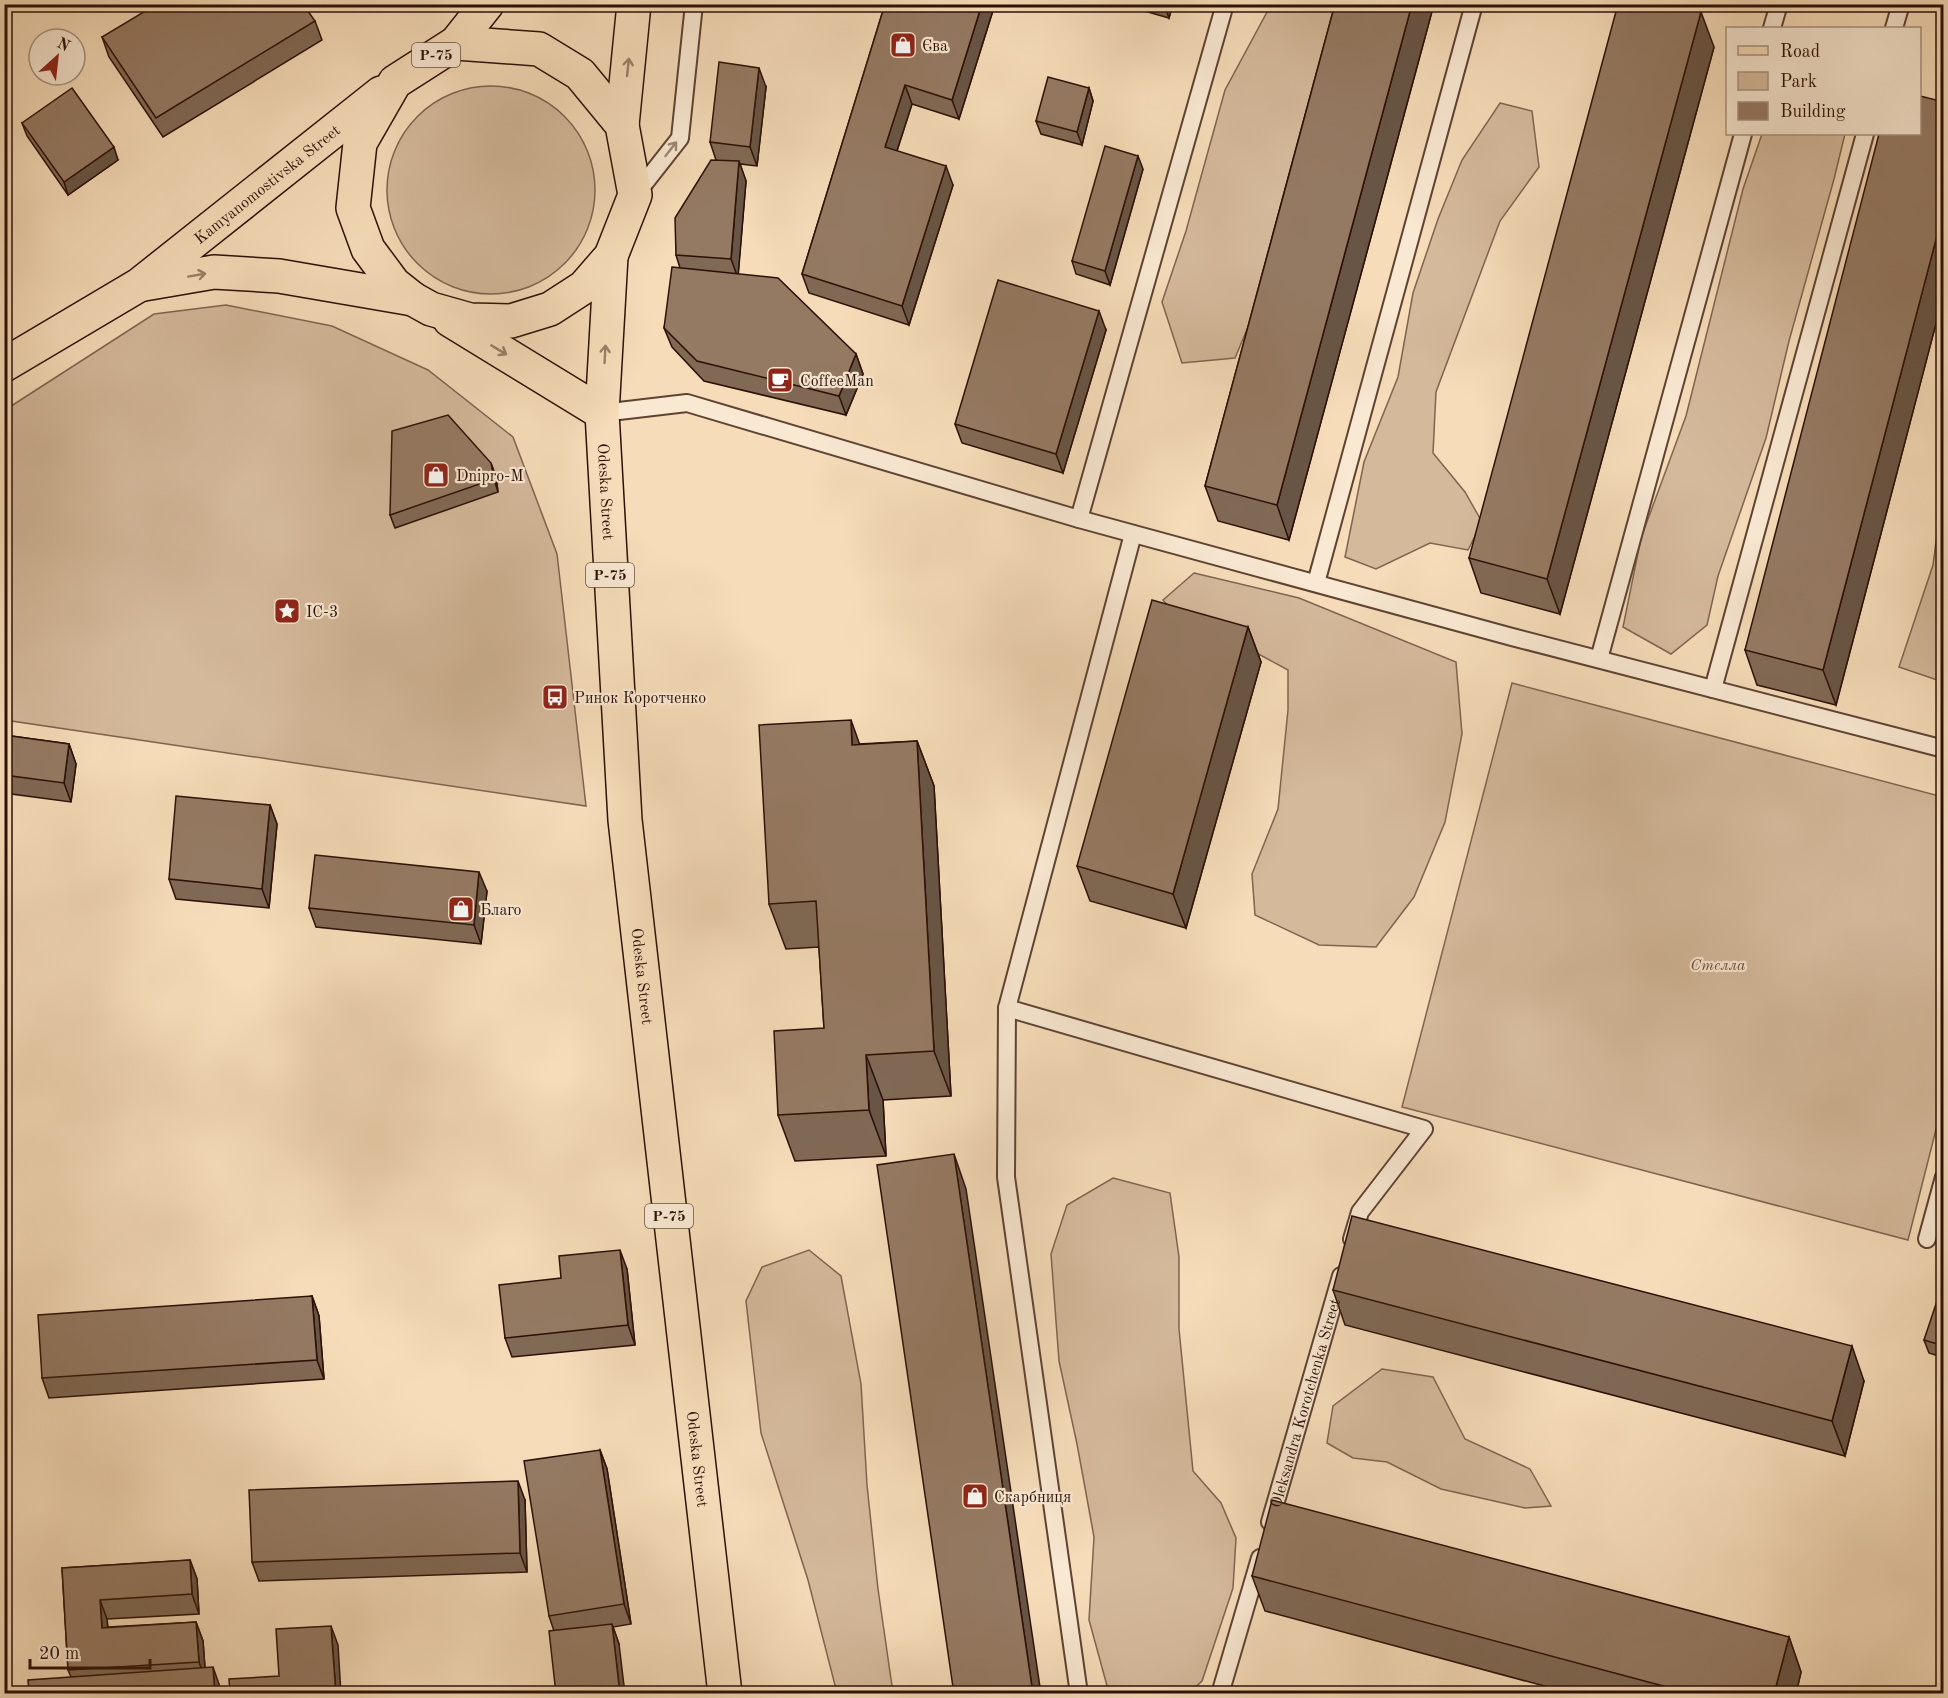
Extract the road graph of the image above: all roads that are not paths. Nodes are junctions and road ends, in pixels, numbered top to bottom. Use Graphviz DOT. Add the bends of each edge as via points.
graph roads {
  1 [pos="487,4"];
  2 [pos="634,4"];
  3 [pos="694,4"];
  4 [pos="1225,4"];
  5 [pos="1474,4"];
  6 [pos="1779,4"];
  7 [pos="1901,4"];
  8 [pos="1772,27"];
  9 [pos="1894,27"];
  10 [pos="456,43"];
  11 [pos="394,82"];
  12 [pos="622,125"];
  13 [pos="1743,135"];
  14 [pos="1865,135"];
  15 [pos="635,195"];
  16 [pos="611,256"];
  17 [pos="140,285"];
  18 [pos="422,304"];
  19 [pos="4,365"];
  20 [pos="602,412"];
  21 [pos="1079,519"];
  22 [pos="1133,534"];
  23 [pos="1316,583"];
  24 [pos="1599,659"];
  25 [pos="1713,689"];
  26 [pos="1944,749"];
  27 [pos="1007,1008"];
  28 [pos="1944,1177"];
  29 [pos="1927,1239"];
  30 [pos="725,1694"];
  31 [pos="1079,1694"];
  32 [pos="1220,1694"];
  1 -- 10 [label="main road"];
  12 -- 2 [label="main road, one-way"];
  15 -- 3 [label="lane, one-way" via="680,138"];
  4 -- 21 [label="lane"];
  5 -- 23 [label="lane"];
  6 -- 8 [label="lane"];
  7 -- 9 [label="lane"];
  10 -- 11 [label="main road, Р-75"];
  10 -- 12 [label="main road, Р-75" via="538,50 580,74"];
  11 -- 17 [label="main road, Kamyanomostivska Street / Р-75"];
  11 -- 18 [label="main road, Р-75" via="360,143 353,208 368,249 394,284"];
  12 -- 15 [label="main road, Р-75"];
  13 -- 24 [label="lane"];
  14 -- 25 [label="lane"];
  15 -- 16 [label="main road, Р-75"];
  16 -- 18 [label="main road, Р-75" via="584,287 550,309 511,321 470,320"];
  20 -- 16 [label="main road, Odeska Street / Р-75, one-way"];
  17 -- 18 [label="main road, Kamyanomostivska Street / Р-75, one-way" via="214,272 279,276"];
  17 -- 19 [label="main road, Kamyanomostivska Street / Р-75"];
  18 -- 20 [label="main road, Р-75, one-way"];
  20 -- 21 [label="lane" via="687,403"];
  20 -- 30 [label="main road, Odeska Street / Р-75" via="625,820"];
  21 -- 22 [label="lane"];
  22 -- 23 [label="lane"];
  22 -- 27 [label="lane"];
  23 -- 24 [label="lane"];
  24 -- 25 [label="lane"];
  25 -- 26 [label="lane"];
  27 -- 31 [label="lane" via="1006,1177"];
  27 -- 32 [label="lane, Oleksandra Korotchenka Street" via="1424,1129 1360,1212"];
  28 -- 29 [label="lane"];
}
